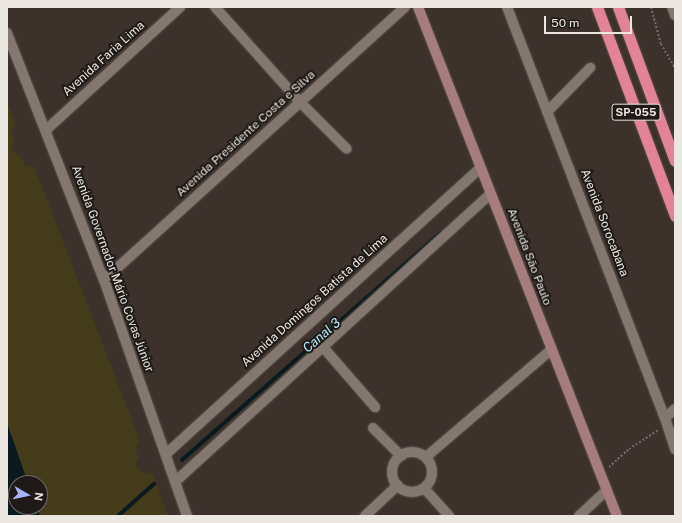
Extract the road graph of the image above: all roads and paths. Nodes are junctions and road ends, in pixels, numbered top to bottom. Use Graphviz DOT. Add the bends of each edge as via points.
graph roads {
  1 [pos="180,7"];
  2 [pos="215,7"];
  3 [pos="405,7"];
  4 [pos="418,7"];
  5 [pos="507,7"];
  6 [pos="597,7"];
  7 [pos="618,7"];
  8 [pos="651,7"];
  9 [pos="7,33"];
  10 [pos="590,68"];
  11 [pos="675,68"];
  12 [pos="300,102"];
  13 [pos="547,112"];
  14 [pos="46,130"];
  15 [pos="347,149"];
  16 [pos="675,160"];
  17 [pos="480,168"];
  18 [pos="490,194"];
  19 [pos="675,216"];
  20 [pos="104,280"];
  21 [pos="322,346"];
  22 [pos="552,349"];
  23 [pos="375,408"];
  24 [pos="675,410"];
  25 [pos="666,421"];
  26 [pos="373,428"];
  27 [pos="675,449"];
  28 [pos="166,454"];
  29 [pos="401,456"];
  30 [pos="426,457"];
  31 [pos="601,475"];
  32 [pos="176,481"];
  33 [pos="398,485"];
  34 [pos="424,488"];
  35 [pos="607,490"];
  36 [pos="187,516"];
  37 [pos="365,516"];
  38 [pos="449,516"];
  39 [pos="579,516"];
  40 [pos="617,516"];
  1 -- 14 [label="street, Avenida Faria Lima"];
  2 -- 12 [label="street"];
  3 -- 12 [label="street, Avenida Presidente Costa e Silva"];
  4 -- 17 [label="main road, Avenida São Paulo"];
  5 -- 13 [label="street, Avenida Sorocabana"];
  6 -- 19 [label="highway, SP-055"];
  7 -- 16 [label="highway, SP-055"];
  8 -- 11 [label="path" via="661,44"];
  9 -- 14 [label="street, Avenida Governador Mário Covas Júnior"];
  10 -- 13 [label="street"];
  12 -- 15 [label="street"];
  12 -- 20 [label="street, Avenida Presidente Costa e Silva"];
  13 -- 25 [label="street, Avenida Sorocabana"];
  14 -- 20 [label="street, Avenida Governador Mário Covas Júnior"];
  17 -- 18 [label="main road, Avenida São Paulo"];
  17 -- 28 [label="street, Avenida Domingos Batista de Lima"];
  18 -- 21 [label="street"];
  18 -- 22 [label="main road, Avenida São Paulo"];
  20 -- 28 [label="street, Avenida Governador Mário Covas Júnior"];
  21 -- 23 [label="street"];
  21 -- 32 [label="street"];
  22 -- 30 [label="street"];
  22 -- 31 [label="main road, Avenida São Paulo"];
  24 -- 25 [label="street"];
  25 -- 27 [label="street, Avenida Sorocabana"];
  25 -- 31 [label="path" via="629,449"];
  26 -- 29 [label="street"];
  28 -- 32 [label="street, Avenida Governador Mário Covas Júnior"];
  29 -- 30 [label="street" via="414,452"];
  29 -- 33 [label="street" via="394,464 393,471"];
  30 -- 34 [label="street" via="432,470 432,477"];
  31 -- 35 [label="main road, Avenida São Paulo"];
  32 -- 36 [label="street, Avenida Governador Mário Covas Júnior"];
  33 -- 34 [label="street" via="410,491"];
  33 -- 37 [label="street"];
  34 -- 38 [label="street"];
  35 -- 39 [label="street"];
  35 -- 40 [label="main road, Avenida São Paulo"];
}
